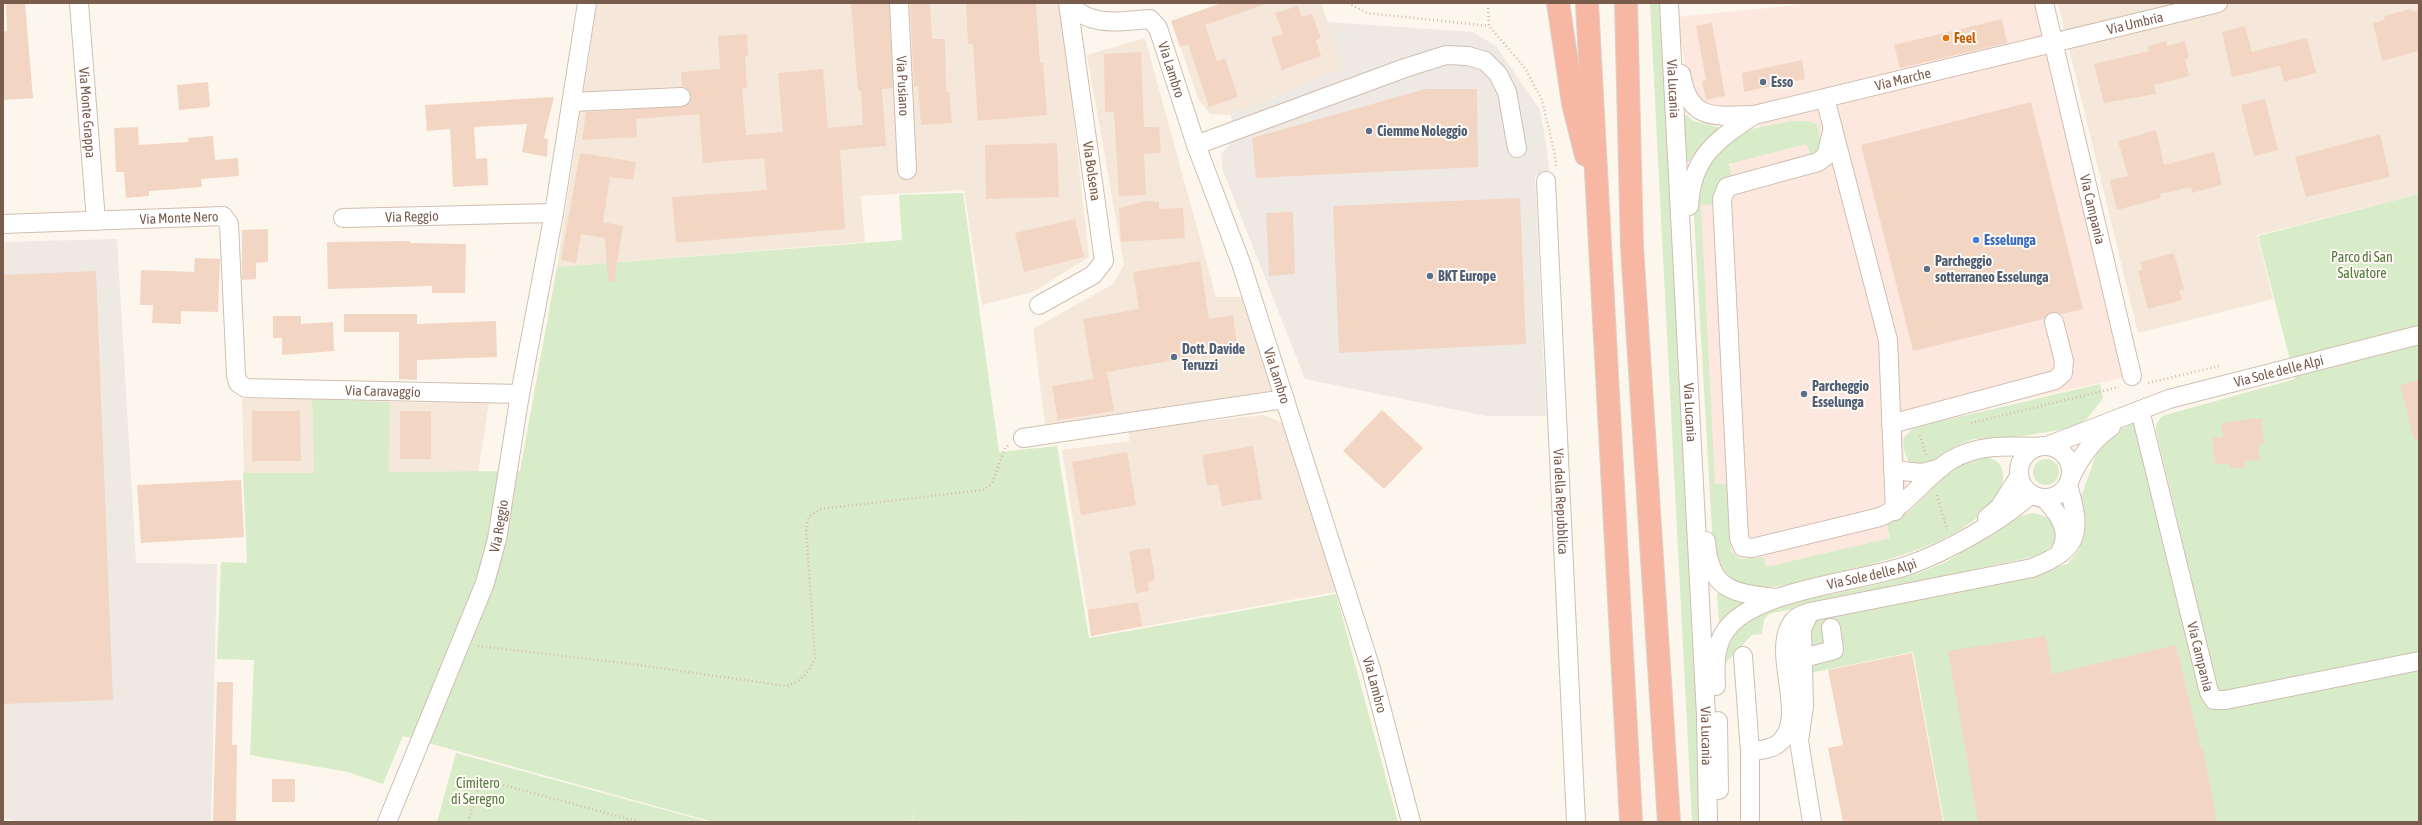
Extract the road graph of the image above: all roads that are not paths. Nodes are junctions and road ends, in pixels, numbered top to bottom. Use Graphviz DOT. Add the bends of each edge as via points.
graph roads {
  1 [pos="79,3"];
  2 [pos="587,3"];
  3 [pos="899,3"];
  4 [pos="1558,3"];
  5 [pos="1587,3"];
  6 [pos="1626,3"];
  7 [pos="1669,3"];
  8 [pos="2044,3"];
  9 [pos="2218,3"];
  10 [pos="1068,4"];
  11 [pos="2052,42"];
  12 [pos="681,97"];
  13 [pos="1825,98"];
  14 [pos="572,102"];
  15 [pos="1754,115"];
  16 [pos="1833,128"];
  17 [pos="1196,145"];
  18 [pos="1517,148"];
  19 [pos="907,170"];
  20 [pos="1546,181"];
  21 [pos="1598,198"];
  22 [pos="554,213"];
  23 [pos="343,218"];
  24 [pos="96,221"];
  25 [pos="3,224"];
  26 [pos="1039,305"];
  27 [pos="2054,322"];
  28 [pos="2419,335"];
  29 [pos="1687,339"];
  30 [pos="2130,381"];
  31 [pos="246,388"];
  32 [pos="520,394"];
  33 [pos="1285,399"];
  34 [pos="2140,410"];
  35 [pos="1891,424"];
  36 [pos="1023,438"];
  37 [pos="2043,447"];
  38 [pos="1968,452"];
  39 [pos="1893,470"];
  40 [pos="1936,472"];
  41 [pos="2019,473"];
  42 [pos="2069,481"];
  43 [pos="2038,496"];
  44 [pos="1895,510"];
  45 [pos="1957,543"];
  46 [pos="2057,558"];
  47 [pos="1776,598"];
  48 [pos="1810,612"];
  49 [pos="1830,628"];
  50 [pos="1743,656"];
  51 [pos="1803,658"];
  52 [pos="2419,661"];
  53 [pos="1750,752"];
  54 [pos="387,822"];
  55 [pos="1411,822"];
  56 [pos="1576,822"];
  57 [pos="1631,822"];
  58 [pos="1669,822"];
  59 [pos="1708,822"];
  60 [pos="1715,822"];
  61 [pos="1750,822"];
  62 [pos="1812,822"];
  1 -- 24 [label="street, Via Monte Grappa"];
  2 -- 14 [label="street, Via Reggio"];
  3 -- 19 [label="street, Via Pusiano"];
  4 -- 21 [label="highway" via="1572,103"];
  5 -- 21 [label="highway"];
  6 -- 58 [label="highway" via="1632,247"];
  7 -- 15 [label="street, Via Marche" via="1684,92 1692,105 1705,113 1718,116"];
  7 -- 29 [label="street, Via Lucania"];
  8 -- 11 [label="street, Via Campania"];
  9 -- 11 [label="street, Via Umbria"];
  10 -- 17 [label="street, Via Lambro" via="1088,19 1108,22 1150,19 1158,28"];
  10 -- 26 [label="street, Via Bolsena" via="1104,261 1093,275"];
  11 -- 13 [label="street, Via Marche"];
  11 -- 30 [label="street, Via Campania"];
  12 -- 14 [label="street"];
  13 -- 15 [label="street, Via Marche"];
  13 -- 16 [label="street"];
  14 -- 22 [label="street, Via Reggio"];
  15 -- 29 [label="street, Via Marche" via="1712,145 1699,162 1690,186 1694,299"];
  16 -- 35 [label="street" via="1888,340"];
  16 -- 44 [label="street" via="1826,156 1818,162 1727,187 1722,199 1739,538 1743,547 1752,548 1880,518"];
  17 -- 18 [label="street" via="1446,55 1468,56 1485,61 1498,74 1507,92"];
  17 -- 33 [label="street, Via Lambro" via="1241,263"];
  20 -- 56 [label="street, Via della Repubblica"];
  21 -- 57 [label="highway"];
  22 -- 23 [label="street, Via Reggio"];
  22 -- 32 [label="street, Via Reggio"];
  24 -- 25 [label="street, Via Monte Nero"];
  24 -- 31 [label="street, Via Monte Nero" via="223,216 229,224 236,375 238,383"];
  27 -- 35 [label="street" via="2064,361 2063,373 2055,380"];
  28 -- 34 [label="street, Via Sole delle Alpi" via="2169,399"];
  29 -- 47 [label="street" via="1699,390 1707,550 1713,573 1722,585 1737,592"];
  29 -- 59 [label="street, Via Lucania" via="1706,716"];
  31 -- 32 [label="street, Via Caravaggio"];
  32 -- 54 [label="street, Via Reggio" via="497,539 485,583"];
  33 -- 36 [label="street"];
  33 -- 55 [label="street, Via Lambro" via="1371,669"];
  34 -- 37 [label="street, Via Sole delle Alpi"];
  34 -- 42 [label="street, Via Sole delle Alpi" via="2110,428 2091,444 2078,461"];
  34 -- 52 [label="street, Via Campania" via="2209,692 2214,700 2225,700"];
  35 -- 39 [label="street"];
  37 -- 38 [label="street" via="1988,447"];
  37 -- 41 [label="street, Via Sole delle Alpi" via="2025,456"];
  37 -- 42 [label="street" via="2055,448 2066,457 2070,464"];
  38 -- 40 [label="street"];
  38 -- 41 [label="street" via="1991,452 2004,458"];
  39 -- 40 [label="street"];
  39 -- 44 [label="street"];
  40 -- 44 [label="street"];
  41 -- 43 [label="street" via="2026,490"];
  41 -- 45 [label="street, Via Sole delle Alpi" via="1998,508"];
  42 -- 43 [label="street, Via Sole delle Alpi" via="2058,494"];
  42 -- 46 [label="street" via="2077,526 2071,543"];
  43 -- 45 [label="street, Via Sole delle Alpi"];
  43 -- 46 [label="street" via="2058,512 2064,528 2065,543"];
  45 -- 47 [label="street, Via Sole delle Alpi" via="1910,565 1885,573"];
  46 -- 48 [label="street" via="2032,568"];
  47 -- 60 [label="street" via="1750,609 1737,619 1726,630 1718,645 1715,663 1720,755 1719,800"];
  48 -- 51 [label="street" via="1802,629"];
  48 -- 53 [label="street" via="1795,619 1785,637 1790,720 1786,734 1778,744"];
  49 -- 51 [label="street" via="1834,650"];
  50 -- 53 [label="street"];
  51 -- 62 [label="street" via="1804,706 1799,741"];
  53 -- 61 [label="street"];
}
